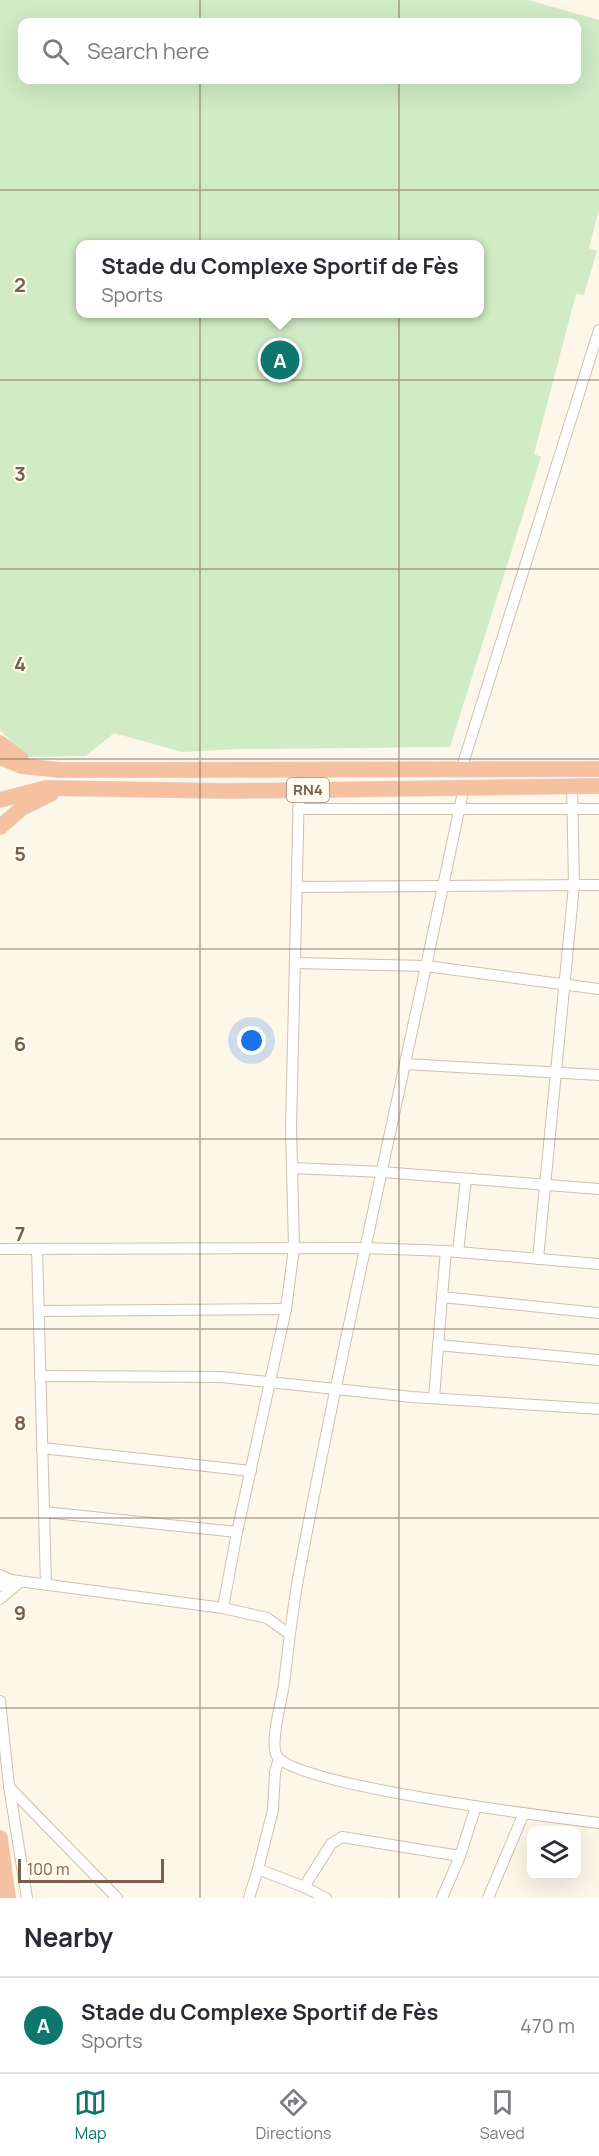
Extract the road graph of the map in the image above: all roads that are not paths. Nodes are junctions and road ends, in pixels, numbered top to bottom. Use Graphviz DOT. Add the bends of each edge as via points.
graph roads {
  1 [pos="599,330"];
  2 [pos="0,743"];
  3 [pos="0,757"];
  4 [pos="39,768"];
  5 [pos="599,769"];
  6 [pos="460,770"];
  7 [pos="572,786"];
  8 [pos="599,786"];
  9 [pos="464,787"];
  10 [pos="63,788"];
  11 [pos="299,790"];
  12 [pos="0,800"];
  13 [pos="298,809"];
  14 [pos="572,809"];
  15 [pos="599,809"];
  16 [pos="459,810"];
  17 [pos="0,827"];
  18 [pos="574,885"];
  19 [pos="599,885"];
  20 [pos="297,887"];
  21 [pos="443,887"];
  22 [pos="296,963"];
  23 [pos="426,966"];
  24 [pos="563,984"];
  25 [pos="599,989"];
  26 [pos="405,1064"];
  27 [pos="555,1072"];
  28 [pos="599,1075"];
  29 [pos="292,1168"];
  30 [pos="382,1172"];
  31 [pos="466,1179"];
  32 [pos="544,1184"];
  33 [pos="599,1189"];
  34 [pos="294,1248"];
  35 [pos="365,1248"];
  36 [pos="0,1249"];
  37 [pos="37,1249"];
  38 [pos="446,1251"];
  39 [pos="458,1252"];
  40 [pos="538,1259"];
  41 [pos="599,1264"];
  42 [pos="442,1297"];
  43 [pos="286,1309"];
  44 [pos="39,1311"];
  45 [pos="599,1313"];
  46 [pos="438,1346"];
  47 [pos="599,1360"];
  48 [pos="40,1376"];
  49 [pos="271,1382"];
  50 [pos="335,1389"];
  51 [pos="434,1398"];
  52 [pos="599,1409"];
  53 [pos="42,1448"];
  54 [pos="251,1471"];
  55 [pos="44,1512"];
  56 [pos="237,1532"];
  57 [pos="0,1575"];
  58 [pos="15,1581"];
  59 [pos="46,1585"];
  60 [pos="0,1586"];
  61 [pos="0,1599"];
  62 [pos="223,1608"];
  63 [pos="288,1633"];
  64 [pos="0,1701"];
  65 [pos="3,1755"];
  66 [pos="279,1759"];
  67 [pos="9,1786"];
  68 [pos="476,1806"];
  69 [pos="524,1813"];
  70 [pos="599,1823"];
  71 [pos="0,1838"];
  72 [pos="460,1856"];
  73 [pos="258,1869"];
  74 [pos="304,1887"];
  75 [pos="8,1898"];
  76 [pos="27,1898"];
  77 [pos="117,1898"];
  78 [pos="249,1898"];
  79 [pos="326,1898"];
  80 [pos="442,1898"];
  81 [pos="488,1898"];
  1 -- 6 [label="street"];
  2 -- 4 [label="highway"];
  3 -- 4 [label="highway, RN4"];
  4 -- 6 [label="highway, RN4"];
  5 -- 6 [label="highway, RN4"];
  7 -- 8 [label="highway, RN4"];
  7 -- 9 [label="highway, RN4"];
  7 -- 14 [label="street"];
  9 -- 11 [label="highway, RN4"];
  9 -- 16 [label="street"];
  10 -- 11 [label="highway, RN4"];
  10 -- 12 [label="highway, RN4"];
  10 -- 17 [label="highway" via="22,808"];
  11 -- 13 [label="street"];
  13 -- 16 [label="street"];
  13 -- 20 [label="street"];
  14 -- 15 [label="street"];
  14 -- 16 [label="street"];
  14 -- 18 [label="street"];
  16 -- 21 [label="street"];
  18 -- 19 [label="street"];
  18 -- 21 [label="street"];
  18 -- 24 [label="street"];
  20 -- 21 [label="street"];
  20 -- 22 [label="street"];
  21 -- 23 [label="street"];
  22 -- 23 [label="street"];
  22 -- 29 [label="street"];
  23 -- 24 [label="street"];
  23 -- 26 [label="street"];
  24 -- 25 [label="street"];
  24 -- 27 [label="street"];
  26 -- 27 [label="street"];
  26 -- 30 [label="street"];
  27 -- 28 [label="street"];
  27 -- 32 [label="street"];
  29 -- 30 [label="street"];
  29 -- 34 [label="street"];
  30 -- 31 [label="street"];
  30 -- 35 [label="street"];
  31 -- 32 [label="street"];
  31 -- 39 [label="street"];
  32 -- 33 [label="street"];
  32 -- 40 [label="street"];
  34 -- 35 [label="street"];
  34 -- 37 [label="street"];
  34 -- 43 [label="street"];
  35 -- 38 [label="street"];
  35 -- 50 [label="street"];
  36 -- 37 [label="street"];
  37 -- 44 [label="street"];
  38 -- 39 [label="street"];
  38 -- 42 [label="street"];
  39 -- 40 [label="street"];
  40 -- 41 [label="street"];
  42 -- 45 [label="street"];
  42 -- 46 [label="street"];
  43 -- 44 [label="street"];
  43 -- 49 [label="street"];
  44 -- 48 [label="street"];
  46 -- 47 [label="street"];
  46 -- 51 [label="street"];
  48 -- 49 [label="street" via="221,1377"];
  48 -- 53 [label="street"];
  49 -- 50 [label="street"];
  49 -- 54 [label="street"];
  50 -- 51 [label="street"];
  50 -- 63 [label="street"];
  51 -- 52 [label="street"];
  53 -- 54 [label="street"];
  53 -- 55 [label="street"];
  54 -- 56 [label="street"];
  55 -- 56 [label="street"];
  55 -- 59 [label="street"];
  56 -- 62 [label="street"];
  57 -- 58 [label="street"];
  58 -- 59 [label="street"];
  58 -- 60 [label="street"];
  58 -- 61 [label="street"];
  59 -- 62 [label="street"];
  62 -- 63 [label="street" via="267,1618"];
  63 -- 66 [label="street" via="274,1747"];
  64 -- 65 [label="street"];
  65 -- 67 [label="street"];
  66 -- 68 [label="street" via="290,1766 357,1786"];
  66 -- 73 [label="street" via="273,1810"];
  67 -- 76 [label="street"];
  67 -- 77 [label="street"];
  68 -- 69 [label="street"];
  68 -- 72 [label="street"];
  69 -- 70 [label="street"];
  69 -- 81 [label="street"];
  71 -- 75 [label="highway"];
  72 -- 74 [label="street" via="342,1837 331,1844"];
  72 -- 80 [label="street"];
  73 -- 74 [label="street"];
  73 -- 78 [label="street"];
  74 -- 79 [label="street"];
}
